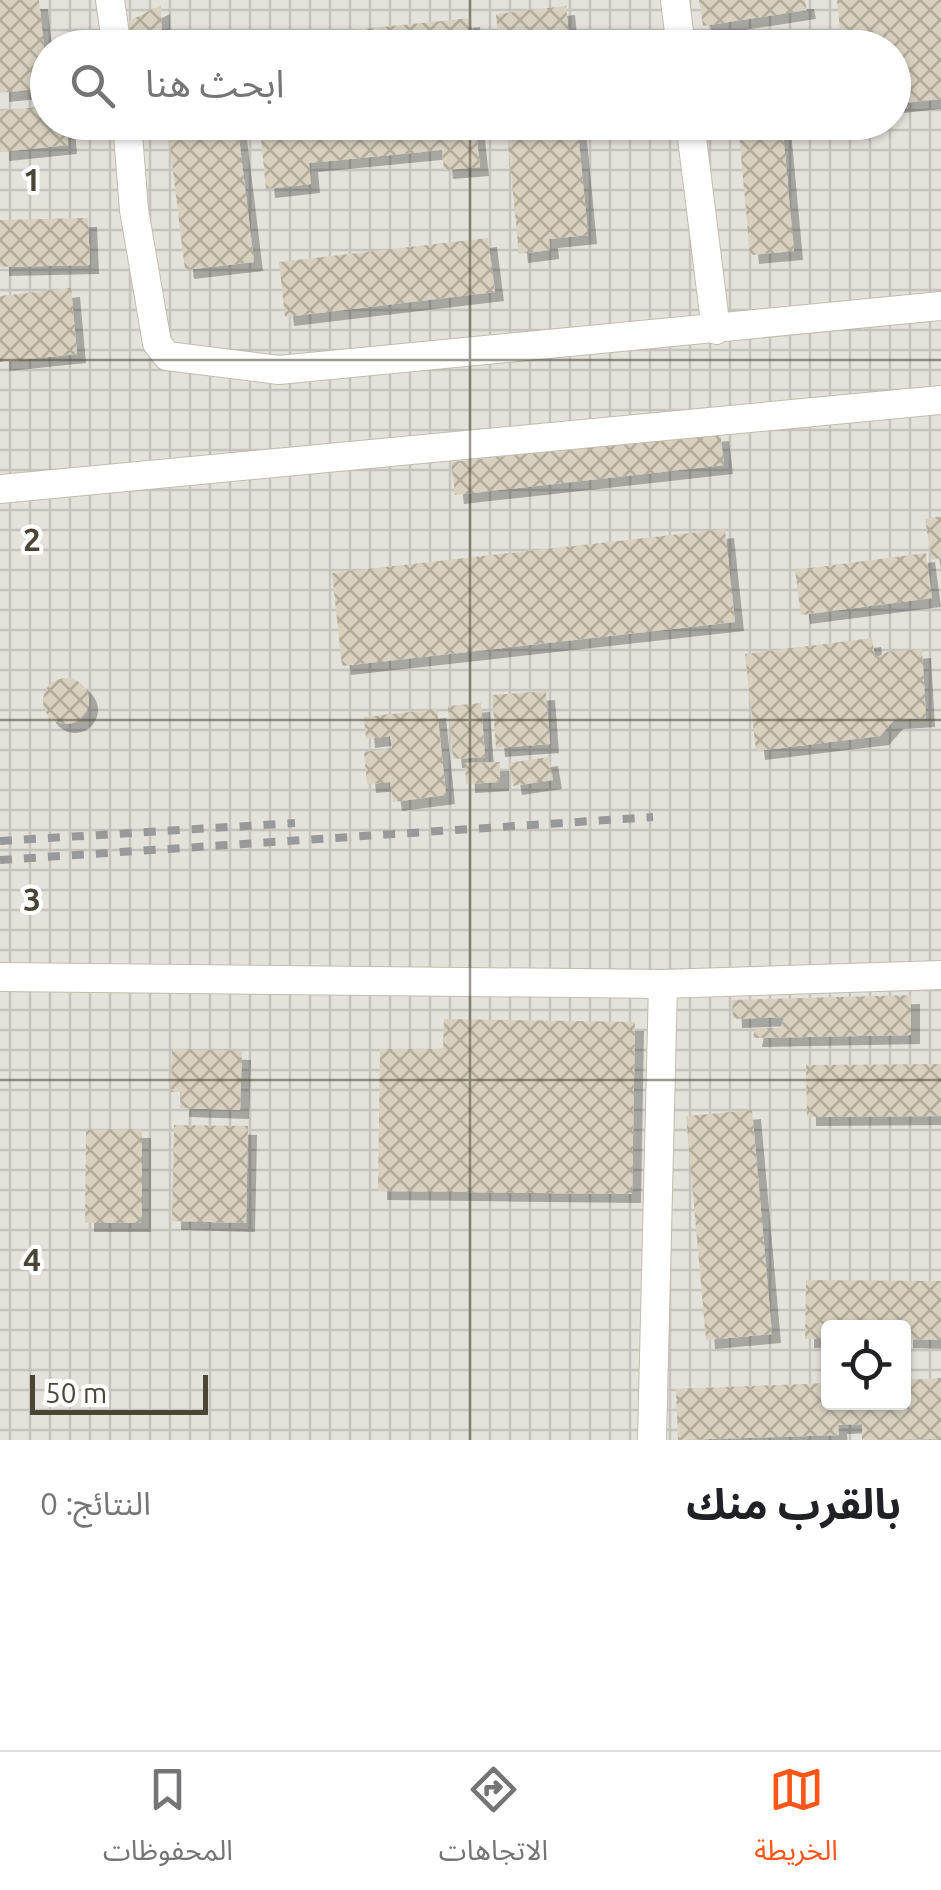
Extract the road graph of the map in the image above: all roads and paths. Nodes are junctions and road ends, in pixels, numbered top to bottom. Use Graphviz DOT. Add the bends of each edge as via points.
graph roads {
  1 [pos="110,0"];
  2 [pos="674,0"];
  3 [pos="114,30"];
  4 [pos="678,30"];
  5 [pos="129,140"];
  6 [pos="692,140"];
  7 [pos="941,306"];
  8 [pos="716,330"];
  9 [pos="941,400"];
  10 [pos="0,489"];
  11 [pos="941,974"];
  12 [pos="0,977"];
  13 [pos="663,984"];
  14 [pos="652,1440"];
  1 -- 3 [label="lane"];
  2 -- 4 [label="lane"];
  5 -- 8 [label="lane" via="157,344 167,356 279,370"];
  6 -- 8 [label="lane"];
  7 -- 8 [label="lane"];
  9 -- 10 [label="lane"];
  11 -- 13 [label="lane"];
  12 -- 13 [label="lane"];
  13 -- 14 [label="lane"];
}
